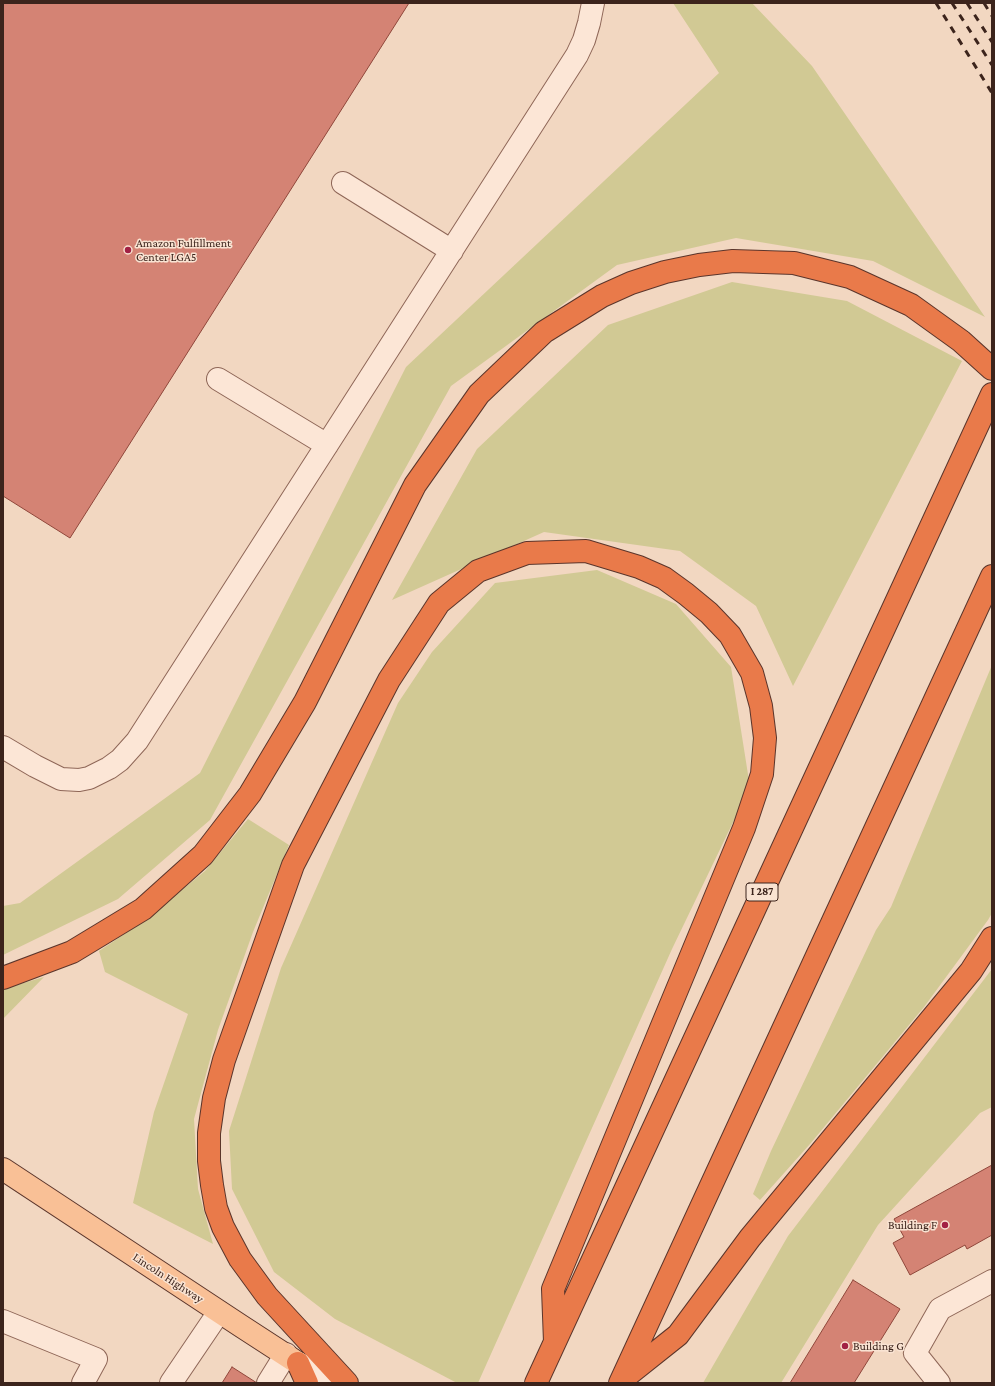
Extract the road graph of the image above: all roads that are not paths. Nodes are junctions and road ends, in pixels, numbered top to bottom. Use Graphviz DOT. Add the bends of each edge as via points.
graph roads {
  1 [pos="593,3"];
  2 [pos="343,183"];
  3 [pos="452,251"];
  4 [pos="992,369"];
  5 [pos="218,378"];
  6 [pos="992,394"];
  7 [pos="327,445"];
  8 [pos="992,576"];
  9 [pos="3,747"];
  10 [pos="992,938"];
  11 [pos="3,978"];
  12 [pos="3,1169"];
  13 [pos="992,1281"];
  14 [pos="219,1312"];
  15 [pos="3,1321"];
  16 [pos="555,1342"];
  17 [pos="292,1358"];
  18 [pos="620,1382"];
  19 [pos="83,1383"];
  20 [pos="171,1383"];
  21 [pos="268,1383"];
  22 [pos="307,1383"];
  23 [pos="336,1383"];
  24 [pos="347,1383"];
  25 [pos="536,1383"];
  26 [pos="940,1383"];
  1 -- 3 [label="street" via="584,40 577,55"];
  2 -- 3 [label="street"];
  3 -- 7 [label="street"];
  4 -- 11 [label="highway" via="961,341 911,305 850,277 794,263 733,261 665,272 631,283 596,300 544,332 480,394 415,485 305,702 250,794 203,855 143,910 72,952"];
  5 -- 7 [label="street"];
  6 -- 16 [label="highway, I 287"];
  7 -- 9 [label="street" via="147,727 120,760 89,778 70,780 52,775"];
  8 -- 18 [label="highway"];
  10 -- 18 [label="highway" via="971,971 750,1238 678,1335"];
  12 -- 14 [label="main road, Lincoln Highway"];
  13 -- 26 [label="street" via="940,1309 915,1353"];
  14 -- 17 [label="main road, Lincoln Highway"];
  14 -- 20 [label="street"];
  15 -- 19 [label="street" via="96,1359"];
  16 -- 24 [label="highway" via="553,1289 744,828 762,774 765,738 761,706 752,673 730,635 709,612 664,578 638,566 586,551 527,553 478,571 439,603 389,680 293,865 224,1060 214,1098 209,1133 212,1185 223,1227 240,1259 267,1296"];
  16 -- 25 [label="highway, I 287"];
  17 -- 21 [label="street"];
  17 -- 22 [label="highway"];
  17 -- 23 [label="street, Lincoln Highway"];
}
